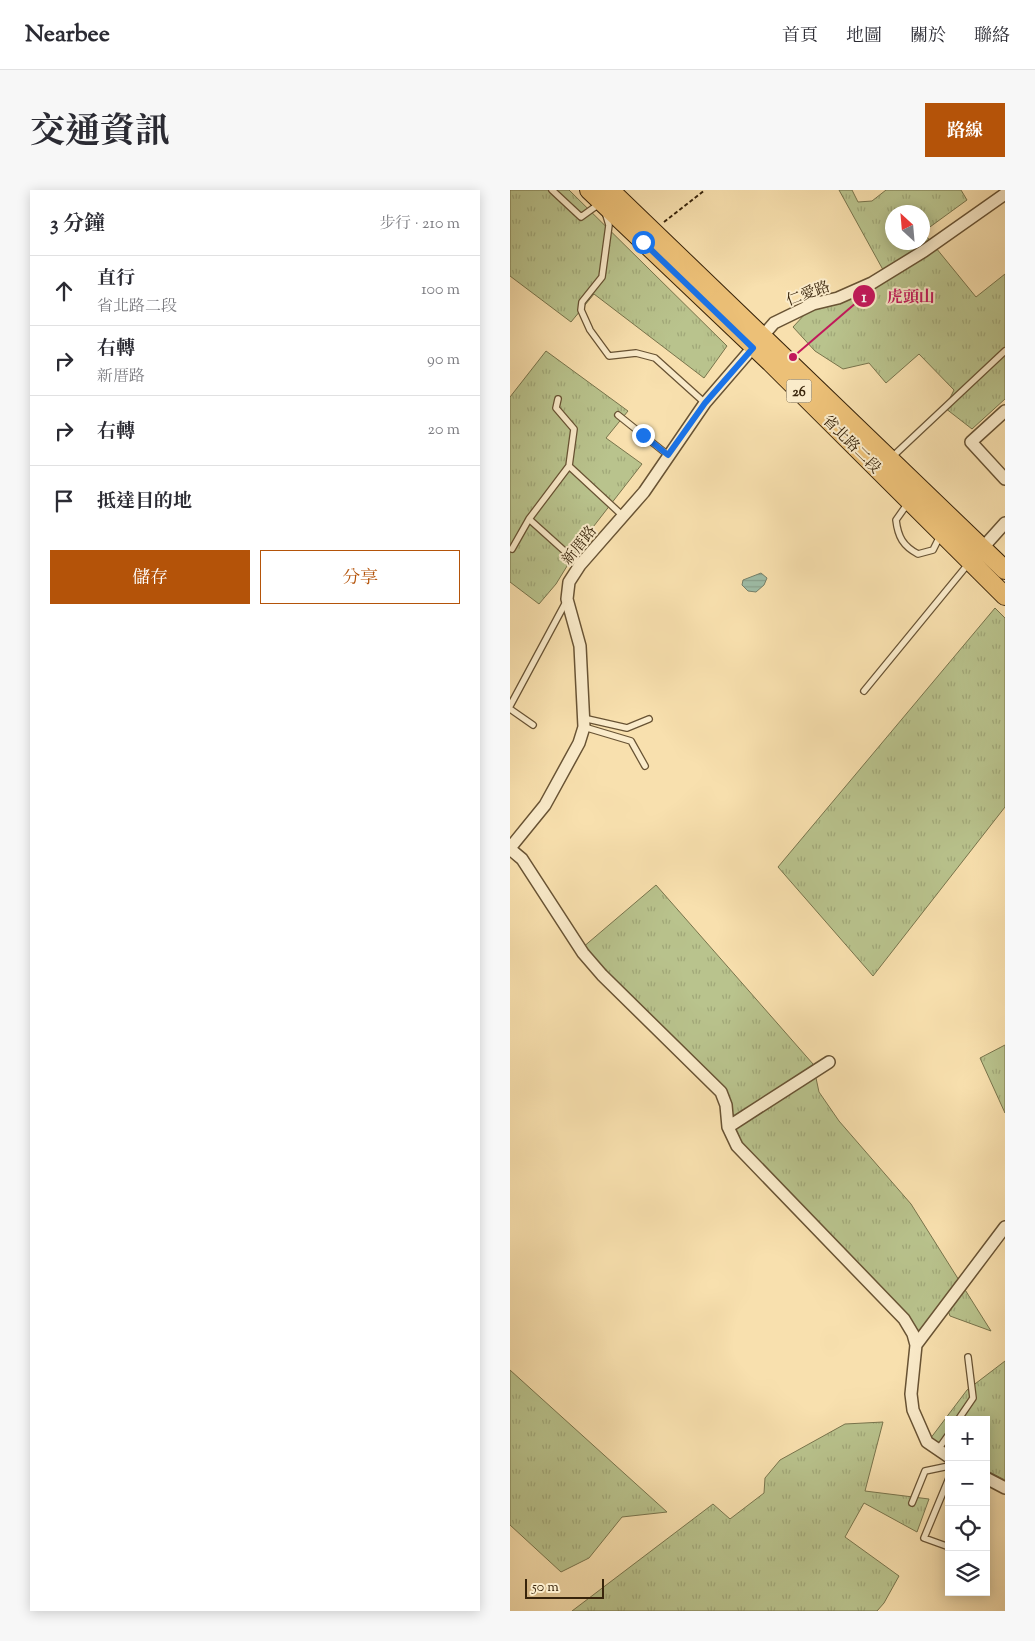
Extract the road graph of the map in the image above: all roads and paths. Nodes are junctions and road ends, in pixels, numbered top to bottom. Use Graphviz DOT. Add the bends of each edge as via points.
graph roads {
  1 [pos="552,190"];
  2 [pos="705,190"];
  3 [pos="600,194"];
  4 [pos="1005,194"];
  5 [pos="652,231"];
  6 [pos="757,342"];
  7 [pos="1005,351"];
  8 [pos="558,400"];
  9 [pos="705,403"];
  10 [pos="1005,411"];
  11 [pos="618,415"];
  12 [pos="668,455"];
  13 [pos="889,459"];
  14 [pos="569,466"];
  15 [pos="1005,479"];
  16 [pos="909,501"];
  17 [pos="623,516"];
  18 [pos="529,519"];
  19 [pos="1005,523"];
  20 [pos="942,532"];
  21 [pos="982,548"];
  22 [pos="512,550"];
  23 [pos="971,562"];
  24 [pos="580,565"];
  25 [pos="1005,570"];
  26 [pos="1005,596"];
  27 [pos="567,599"];
  28 [pos="864,691"];
  29 [pos="510,707"];
  30 [pos="649,719"];
  31 [pos="583,722"];
  32 [pos="533,725"];
  33 [pos="645,766"];
  34 [pos="510,848"];
  35 [pos="829,1062"];
  36 [pos="728,1127"];
  37 [pos="1005,1227"];
  38 [pos="916,1345"];
  39 [pos="968,1357"];
  40 [pos="961,1416"];
  41 [pos="945,1440"];
  42 [pos="937,1451"];
  43 [pos="945,1455"];
  44 [pos="945,1467"];
  45 [pos="990,1480"];
  46 [pos="945,1488"];
  47 [pos="1005,1488"];
  48 [pos="912,1504"];
  49 [pos="945,1546"];
  1 -- 3 [label="lane" via="581,217"];
  2 -- 5 [label="path"];
  3 -- 5 [label="main road, 省北路二段 / 26"];
  3 -- 6 [label="main road, 省北路二段 / 26"];
  3 -- 9 [label="lane" via="609,225 602,277 582,302 581,310 590,330 609,356 636,353 655,358"];
  4 -- 6 [label="street, 仁愛路" via="872,283 847,295 794,312 774,323"];
  5 -- 6 [label="main road, 省北路二段 / 26"];
  6 -- 9 [label="street, 新厝路"];
  6 -- 13 [label="main road, 省北路二段 / 26"];
  6 -- 16 [label="main road, 省北路二段 / 26"];
  7 -- 13 [label="lane"];
  8 -- 14 [label="lane" via="556,408 574,429"];
  9 -- 12 [label="street, 新厝路"];
  10 -- 15 [label="street" via="971,442"];
  11 -- 12 [label="lane"];
  12 -- 17 [label="street, 新厝路" via="644,492"];
  13 -- 21 [label="main road, 省北路二段 / 26"];
  14 -- 17 [label="lane"];
  14 -- 18 [label="lane"];
  16 -- 20 [label="main road, 省北路二段 / 26"];
  16 -- 20 [label="lane" via="896,520 898,535 907,548 918,554 932,550"];
  17 -- 24 [label="street, 新厝路"];
  18 -- 22 [label="lane"];
  18 -- 24 [label="lane"];
  19 -- 21 [label="street"];
  20 -- 23 [label="main road, 省北路二段 / 26"];
  21 -- 23 [label="street"];
  21 -- 25 [label="main road, 省北路二段 / 26"];
  23 -- 26 [label="main road, 省北路二段 / 26"];
  23 -- 28 [label="lane"];
  24 -- 27 [label="street, 新厝路" via="570,582"];
  27 -- 29 [label="lane"];
  27 -- 31 [label="street" via="580,646"];
  29 -- 32 [label="lane"];
  30 -- 31 [label="lane" via="627,728"];
  31 -- 33 [label="lane" via="631,741"];
  31 -- 34 [label="street" via="579,743 545,804"];
  34 -- 36 [label="street" via="522,859 583,953 602,975 721,1092"];
  35 -- 36 [label="street"];
  36 -- 38 [label="street" via="738,1146 904,1319"];
  37 -- 38 [label="street"];
  38 -- 42 [label="street" via="911,1394 913,1410 927,1442"];
  39 -- 40 [label="lane" via="973,1398"];
  41 -- 42 [label="lane"];
  42 -- 43 [label="street"];
  44 -- 48 [label="lane" via="925,1471"];
  45 -- 47 [label="street"];
  46 -- 49 [label="lane" via="924,1538"];
}
